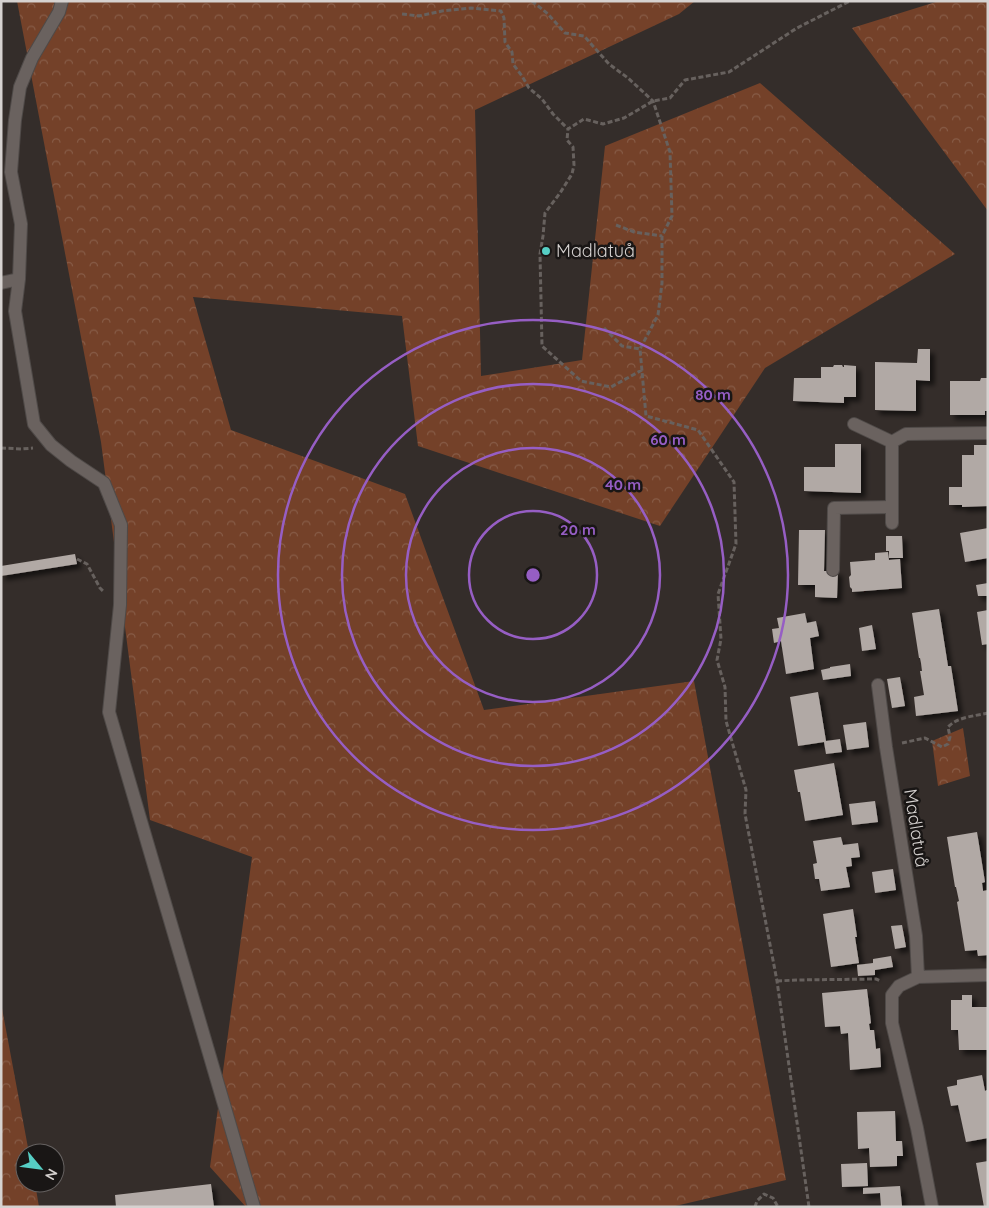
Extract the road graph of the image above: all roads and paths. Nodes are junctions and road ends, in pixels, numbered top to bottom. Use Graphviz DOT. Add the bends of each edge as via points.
graph roads {
  1 [pos="62,1"];
  2 [pos="532,1"];
  3 [pos="850,1"];
  4 [pos="402,14"];
  5 [pos="652,101"];
  6 [pos="568,129"];
  7 [pos="616,226"];
  8 [pos="662,236"];
  9 [pos="18,278"];
  10 [pos="1,283"];
  11 [pos="604,328"];
  12 [pos="640,349"];
  13 [pos="642,370"];
  14 [pos="854,424"];
  15 [pos="988,433"];
  16 [pos="892,442"];
  17 [pos="51,445"];
  18 [pos="1,448"];
  19 [pos="892,507"];
  20 [pos="892,523"];
  21 [pos="77,559"];
  22 [pos="833,570"];
  23 [pos="120,606"];
  24 [pos="878,685"];
  25 [pos="988,714"];
  26 [pos="886,747"];
  27 [pos="988,975"];
  28 [pos="918,977"];
  29 [pos="777,982"];
  30 [pos="899,986"];
  31 [pos="254,1207"];
  32 [pos="755,1207"];
  33 [pos="778,1207"];
  34 [pos="809,1207"];
  35 [pos="932,1207"];
  1 -- 9 [label="street" via="20,86 11,172 20,224"];
  2 -- 5 [label="path" via="565,33 584,36 608,64"];
  3 -- 5 [label="path" via="796,28 728,72 685,80 670,98"];
  4 -- 6 [label="path" via="419,16 471,8 501,11 505,42 512,52 513,64 528,88"];
  5 -- 6 [label="path" via="624,118 603,124 584,119"];
  5 -- 8 [label="path" via="670,152 672,216"];
  6 -- 13 [label="path" via="567,140 572,147 574,165 572,174 544,213 540,254 542,346 581,381 611,387"];
  7 -- 8 [label="path"];
  8 -- 12 [label="path" via="658,315"];
  9 -- 10 [label="street"];
  9 -- 17 [label="street" via="15,311 34,424"];
  11 -- 12 [label="path" via="622,346"];
  12 -- 13 [label="path"];
  13 -- 29 [label="path" via="646,416 698,430 734,482 736,544 718,594 721,639 716,660 725,687 726,721 746,790 745,814"];
  14 -- 16 [label="street"];
  15 -- 16 [label="street" via="906,434"];
  16 -- 19 [label="street"];
  17 -- 18 [label="path"];
  17 -- 23 [label="street" via="104,482 121,526"];
  19 -- 20 [label="street"];
  19 -- 22 [label="street" via="834,508"];
  21 -- 23 [label="path" via="87,564 100,588"];
  23 -- 31 [label="street" via="109,712"];
  24 -- 26 [label="street, Madlatuå"];
  25 -- 26 [label="path" via="951,724 948,727 948,744 942,747 925,738"];
  26 -- 28 [label="street, Madlatuå" via="916,936"];
  27 -- 28 [label="street"];
  28 -- 30 [label="street"];
  29 -- 30 [label="path" via="876,979"];
  29 -- 34 [label="path"];
  30 -- 35 [label="street" via="892,995 892,1024"];
  32 -- 33 [label="path" via="764,1194 773,1198"];
}
